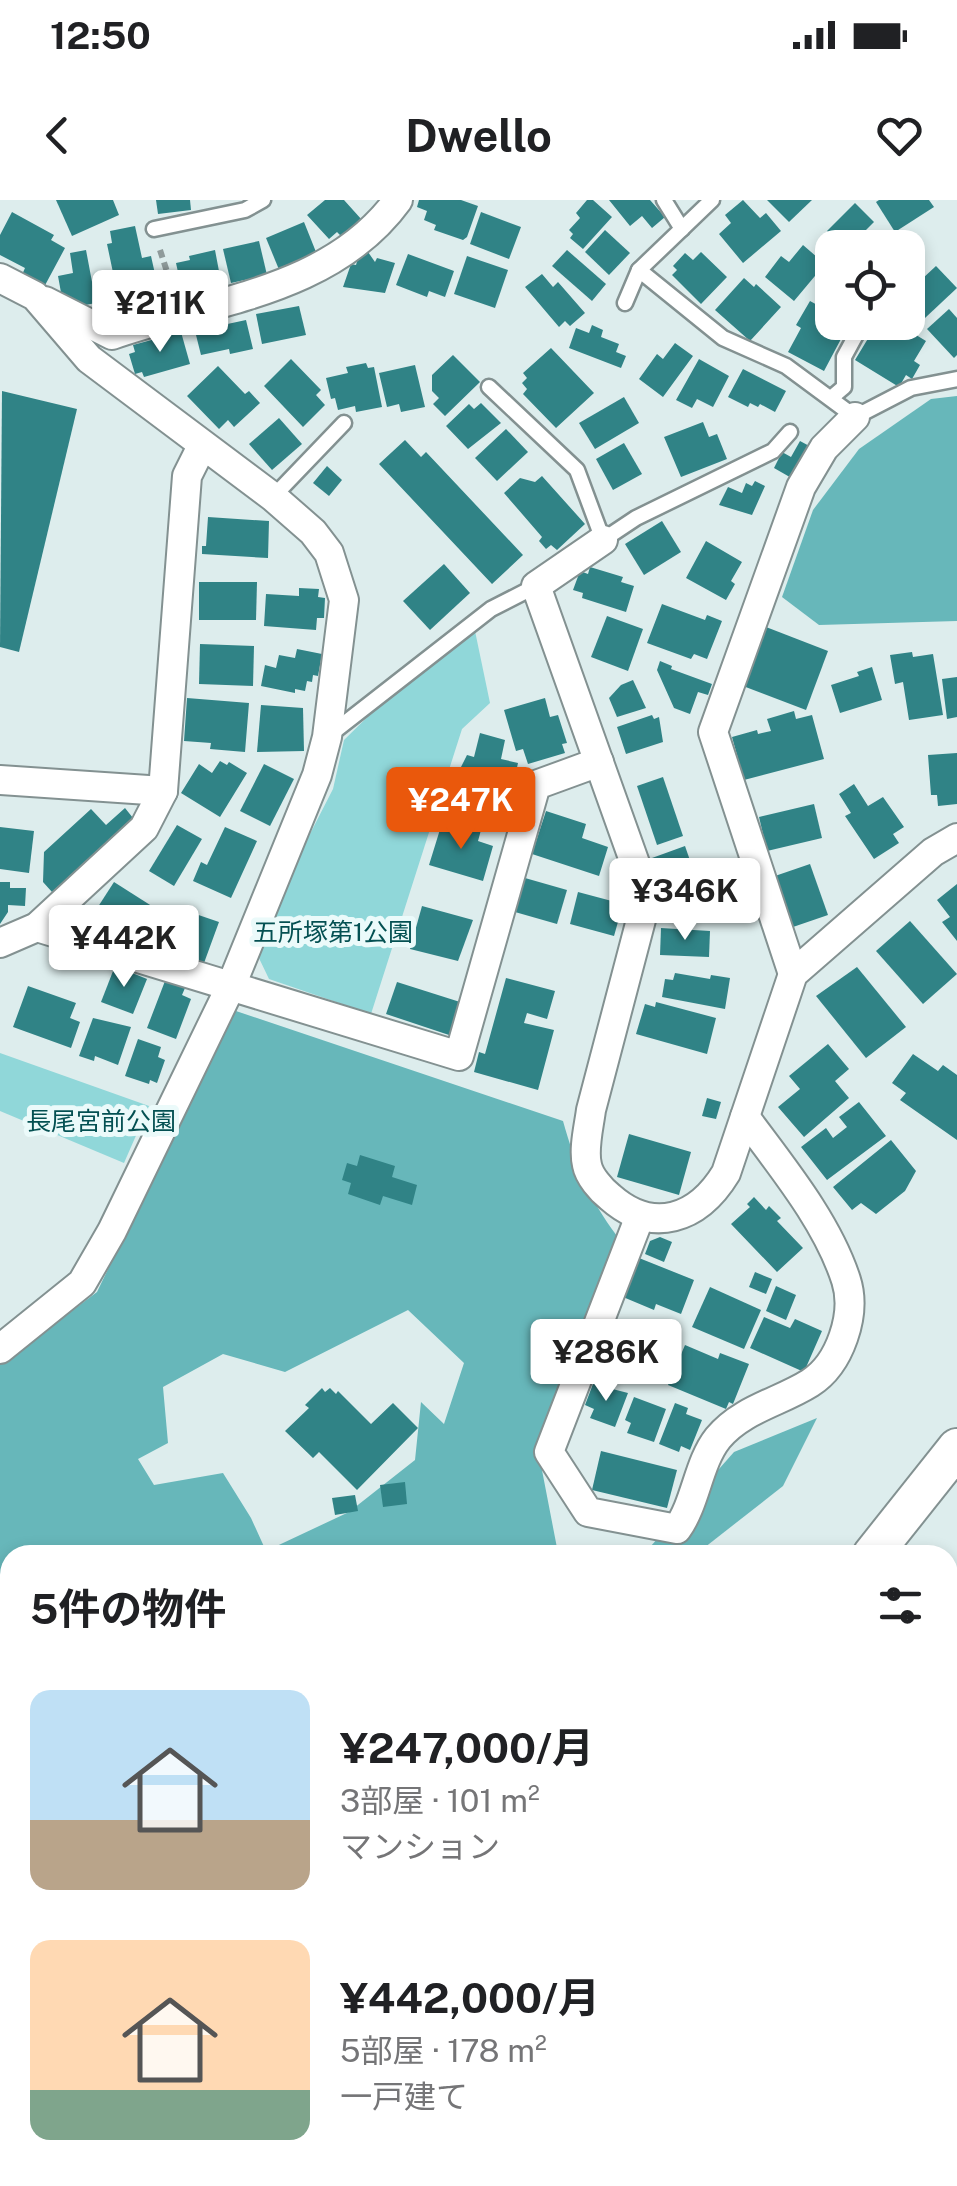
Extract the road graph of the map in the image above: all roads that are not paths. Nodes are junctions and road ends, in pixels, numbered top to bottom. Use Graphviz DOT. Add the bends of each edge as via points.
graph roads {
  1 [pos="263,200"];
  2 [pos="398,200"];
  3 [pos="664,200"];
  4 [pos="712,200"];
  5 [pos="154,229"];
  6 [pos="682,229"];
  7 [pos="639,270"];
  8 [pos="0,278"];
  9 [pos="35,296"];
  10 [pos="626,302"];
  11 [pos="853,340"];
  12 [pos="957,379"];
  13 [pos="489,387"];
  14 [pos="831,398"];
  15 [pos="855,417"];
  16 [pos="344,422"];
  17 [pos="790,432"];
  18 [pos="202,446"];
  19 [pos="273,497"];
  20 [pos="603,540"];
  21 [pos="536,586"];
  22 [pos="327,738"];
  23 [pos="599,762"];
  24 [pos="0,780"];
  25 [pos="163,791"];
  26 [pos="957,838"];
  27 [pos="37,927"];
  28 [pos="0,943"];
  29 [pos="793,974"];
  30 [pos="231,986"];
  31 [pos="745,1117"];
  32 [pos="640,1216"];
  33 [pos="0,1349"];
  34 [pos="957,1448"];
  35 [pos="880,1545"];
  1 -- 5 [label="lane" via="245,210"];
  2 -- 9 [label="street" via="327,265 267,291 112,334"];
  3 -- 6 [label="lane"];
  4 -- 6 [label="lane"];
  6 -- 7 [label="lane"];
  7 -- 10 [label="lane"];
  7 -- 14 [label="lane" via="723,338 786,366"];
  8 -- 9 [label="street"];
  9 -- 18 [label="street" via="88,360"];
  11 -- 14 [label="lane" via="844,357 844,387"];
  12 -- 15 [label="lane" via="911,388"];
  13 -- 20 [label="lane" via="577,470"];
  14 -- 15 [label="lane"];
  15 -- 29 [label="street" via="824,448 801,487 713,732"];
  16 -- 19 [label="lane"];
  17 -- 20 [label="lane" via="772,452"];
  18 -- 19 [label="street"];
  18 -- 25 [label="street" via="187,476"];
  19 -- 22 [label="street" via="329,553 344,600"];
  20 -- 21 [label="street"];
  21 -- 22 [label="lane" via="492,610"];
  21 -- 23 [label="street"];
  22 -- 30 [label="street"];
  23 -- 30 [label="street" via="536,785 459,1056"];
  23 -- 32 [label="street" via="648,897 591,1110 586,1167 602,1190"];
  24 -- 25 [label="street"];
  25 -- 27 [label="street" via="144,828"];
  26 -- 29 [label="street" via="932,852"];
  27 -- 28 [label="street"];
  27 -- 30 [label="street"];
  29 -- 31 [label="street"];
  30 -- 33 [label="street" via="82,1284"];
  31 -- 32 [label="street" via="712,1196 668,1219"];
  31 -- 32 [label="street" via="824,1234 847,1283 847,1319 839,1351 812,1382 738,1420 716,1440 677,1529 588,1512 549,1452"];
  34 -- 35 [label="street"];
}
